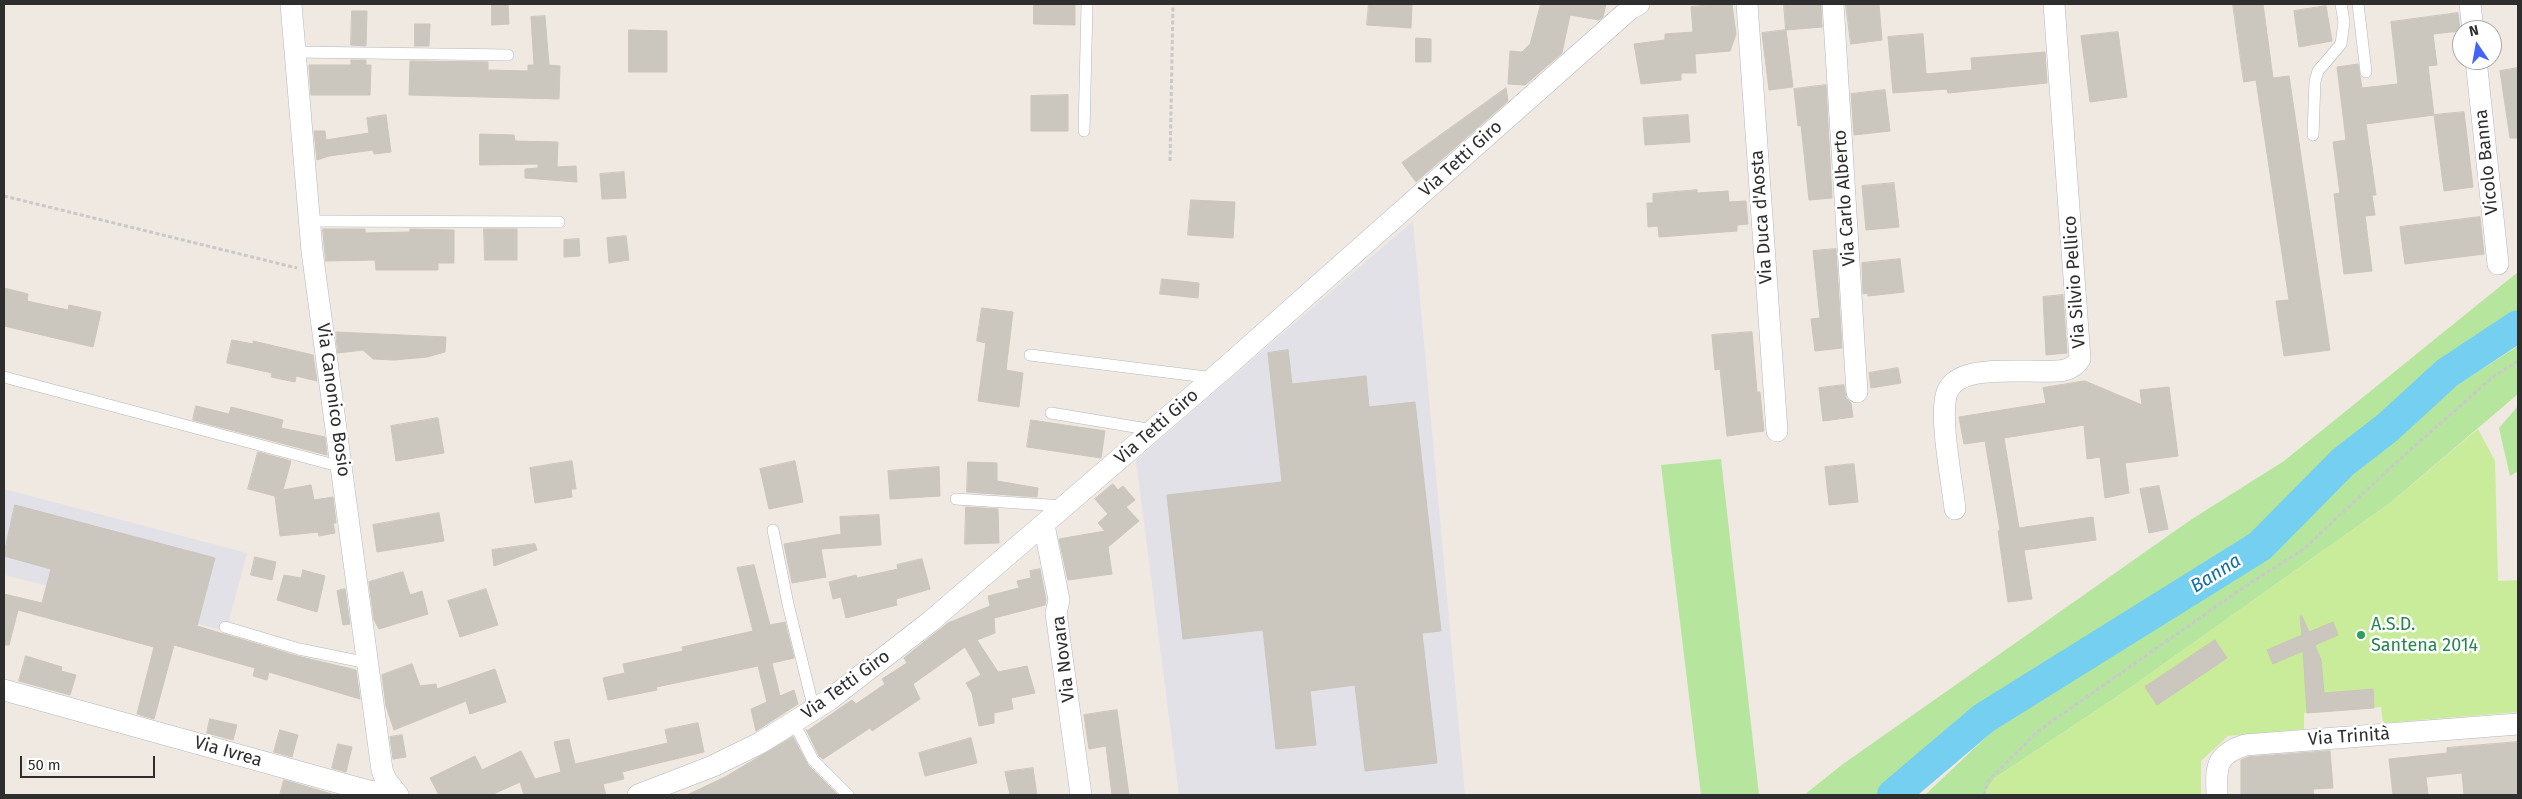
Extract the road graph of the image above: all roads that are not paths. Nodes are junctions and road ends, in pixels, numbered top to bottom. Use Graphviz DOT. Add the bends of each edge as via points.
graph roads {
  1 [pos="291,4"];
  2 [pos="1087,4"];
  3 [pos="1639,4"];
  4 [pos="1746,4"];
  5 [pos="1833,4"];
  6 [pos="2054,4"];
  7 [pos="2341,4"];
  8 [pos="2358,4"];
  9 [pos="2470,4"];
  10 [pos="2472,20"];
  11 [pos="295,52"];
  12 [pos="508,55"];
  13 [pos="2477,70"];
  14 [pos="2366,72"];
  15 [pos="1084,131"];
  16 [pos="2313,135"];
  17 [pos="308,221"];
  18 [pos="559,222"];
  19 [pos="2498,264"];
  20 [pos="1030,355"];
  21 [pos="4,377"];
  22 [pos="1214,378"];
  23 [pos="1857,392"];
  24 [pos="1051,413"];
  25 [pos="1154,430"];
  26 [pos="1777,431"];
  27 [pos="342,466"];
  28 [pos="956,500"];
  29 [pos="1065,506"];
  30 [pos="1955,510"];
  31 [pos="1044,525"];
  32 [pos="773,530"];
  33 [pos="225,627"];
  34 [pos="368,663"];
  35 [pos="4,690"];
  36 [pos="814,710"];
  37 [pos="794,723"];
  38 [pos="2518,724"];
  39 [pos="660,791"];
  40 [pos="396,794"];
  41 [pos="638,795"];
  42 [pos="848,795"];
  43 [pos="1081,795"];
  44 [pos="2217,795"];
  1 -- 11 [label="street, Via Canonico Bosio"];
  2 -- 15 [label="lane"];
  3 -- 22 [label="street, Via Tetti Giro"];
  4 -- 26 [label="street, Via Duca d'Aosta"];
  5 -- 23 [label="street, Via Carlo Alberto"];
  6 -- 30 [label="street, Via Silvio Pellico" via="2080,359 2065,370 2005,370 1971,376 1950,386 1944,402"];
  7 -- 16 [label="lane" via="2344,22 2340,44 2314,81"];
  8 -- 14 [label="lane"];
  9 -- 10 [label="street"];
  11 -- 12 [label="lane"];
  11 -- 17 [label="street, Via Canonico Bosio"];
  13 -- 19 [label="street, Vicolo Banna"];
  17 -- 18 [label="lane"];
  17 -- 27 [label="street, Via Canonico Bosio"];
  20 -- 22 [label="lane"];
  21 -- 27 [label="lane"];
  22 -- 25 [label="street, Via Tetti Giro"];
  24 -- 25 [label="lane"];
  25 -- 29 [label="street, Via Tetti Giro"];
  27 -- 34 [label="street, Via Canonico Bosio"];
  28 -- 29 [label="lane"];
  29 -- 31 [label="street, Via Tetti Giro"];
  31 -- 36 [label="street, Via Tetti Giro" via="931,621"];
  31 -- 43 [label="street, Via Novara" via="1059,600 1056,613"];
  32 -- 36 [label="lane"];
  33 -- 34 [label="lane" via="299,649"];
  34 -- 40 [label="street, Via Canonico Bosio" via="382,770"];
  35 -- 40 [label="street, Via Ivrea" via="369,791"];
  36 -- 37 [label="street, Via Tetti Giro"];
  37 -- 39 [label="street, Via Tetti Giro"];
  37 -- 42 [label="lane" via="813,760"];
  38 -- 44 [label="street, Via Trinità" via="2244,745 2230,750 2220,760"];
  39 -- 41 [label="street, Via Tetti Giro"];
}
